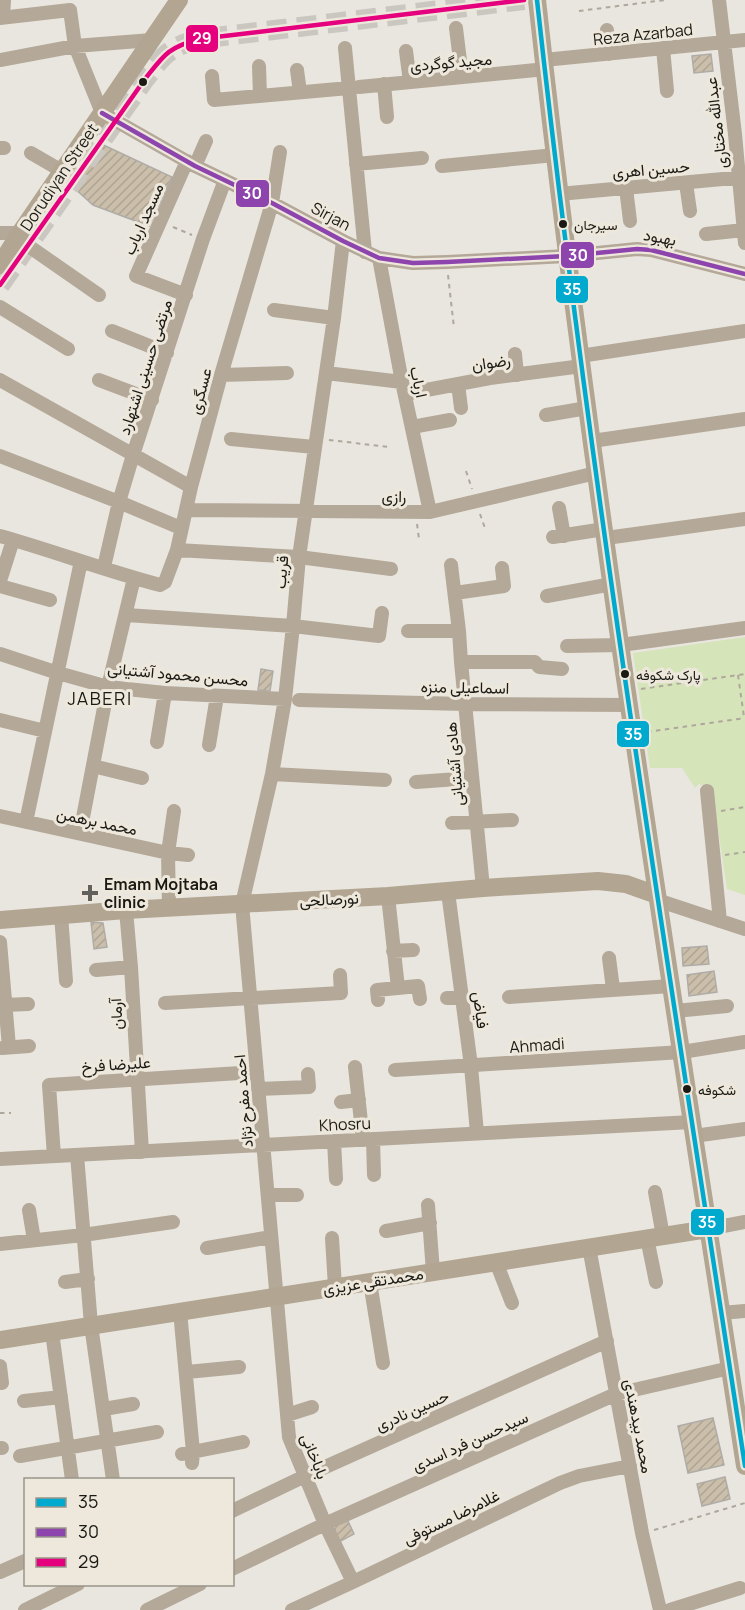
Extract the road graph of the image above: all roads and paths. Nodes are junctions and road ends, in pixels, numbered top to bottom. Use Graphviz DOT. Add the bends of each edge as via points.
graph roads {
  1 [pos="4,0"];
  2 [pos="179,0"];
  3 [pos="537,0"];
  4 [pos="664,0"];
  5 [pos="719,0"];
  6 [pos="49,6"];
  7 [pos="579,11"];
  8 [pos="2,17"];
  9 [pos="456,28"];
  10 [pos="607,30"];
  11 [pos="745,39"];
  12 [pos="152,40"];
  13 [pos="723,41"];
  14 [pos="75,46"];
  15 [pos="345,48"];
  16 [pos="663,48"];
  17 [pos="406,51"];
  18 [pos="609,54"];
  19 [pos="0,60"];
  20 [pos="545,65"];
  21 [pos="259,66"];
  22 [pos="297,70"];
  23 [pos="212,76"];
  24 [pos="462,77"];
  25 [pos="410,82"];
  26 [pos="384,84"];
  27 [pos="354,87"];
  28 [pos="667,91"];
  29 [pos="300,92"];
  30 [pos="260,96"];
  31 [pos="102,113"];
  32 [pos="387,117"];
  33 [pos="740,133"];
  34 [pos="206,141"];
  35 [pos="280,152"];
  36 [pos="31,153"];
  37 [pos="555,155"];
  38 [pos="422,158"];
  39 [pos="191,163"];
  40 [pos="356,164"];
  41 [pos="442,166"];
  42 [pos="62,171"];
  43 [pos="742,178"];
  44 [pos="225,180"];
  45 [pos="686,183"];
  46 [pos="626,188"];
  47 [pos="559,194"];
  48 [pos="272,203"];
  49 [pos="690,211"];
  50 [pos="159,221"];
  51 [pos="630,221"];
  52 [pos="744,230"];
  53 [pos="706,234"];
  54 [pos="12,235"];
  55 [pos="745,237"];
  56 [pos="203,239"];
  57 [pos="343,241"];
  58 [pos="745,243"];
  59 [pos="365,252"];
  60 [pos="567,256"];
  61 [pos="379,258"];
  62 [pos="447,262"];
  63 [pos="0,265"];
  64 [pos="745,274"];
  65 [pos="99,295"];
  66 [pos="186,295"];
  67 [pos="0,307"];
  68 [pos="274,310"];
  69 [pos="334,318"];
  70 [pos="454,328"];
  71 [pos="112,331"];
  72 [pos="745,331"];
  73 [pos="68,349"];
  74 [pos="167,353"];
  75 [pos="515,354"];
  76 [pos="581,361"];
  77 [pos="286,373"];
  78 [pos="326,373"];
  79 [pos="221,375"];
  80 [pos="517,375"];
  81 [pos="0,380"];
  82 [pos="99,380"];
  83 [pos="458,384"];
  84 [pos="403,388"];
  85 [pos="152,400"];
  86 [pos="461,408"];
  87 [pos="587,408"];
  88 [pos="546,416"];
  89 [pos="745,419"];
  90 [pos="450,420"];
  91 [pos="412,427"];
  92 [pos="231,439"];
  93 [pos="592,441"];
  94 [pos="315,443"];
  95 [pos="388,447"];
  96 [pos="133,455"];
  97 [pos="0,456"];
  98 [pos="466,471"];
  99 [pos="596,473"];
  100 [pos="191,487"];
  101 [pos="119,502"];
  102 [pos="476,502"];
  103 [pos="559,508"];
  104 [pos="186,510"];
  105 [pos="306,511"];
  106 [pos="430,512"];
  107 [pos="745,519"];
  108 [pos="177,526"];
  109 [pos="486,531"];
  110 [pos="605,534"];
  111 [pos="7,538"];
  112 [pos="177,550"];
  113 [pos="299,557"];
  114 [pos="81,561"];
  115 [pos="452,565"];
  116 [pos="104,567"];
  117 [pos="502,568"];
  118 [pos="392,569"];
  119 [pos="134,578"];
  120 [pos="0,581"];
  121 [pos="612,584"];
  122 [pos="0,586"];
  123 [pos="455,593"];
  124 [pos="548,596"];
  125 [pos="50,600"];
  126 [pos="382,613"];
  127 [pos="126,615"];
  128 [pos="293,626"];
  129 [pos="745,628"];
  130 [pos="459,630"];
  131 [pos="408,631"];
  132 [pos="621,645"];
  133 [pos="567,646"];
  134 [pos="0,654"];
  135 [pos="461,662"];
  136 [pos="562,669"];
  137 [pos="58,673"];
  138 [pos="745,674"];
  139 [pos="738,675"];
  140 [pos="108,687"];
  141 [pos="165,693"];
  142 [pos="217,696"];
  143 [pos="634,697"];
  144 [pos="292,700"];
  145 [pos="465,704"];
  146 [pos="745,718"];
  147 [pos="0,720"];
  148 [pos="45,731"];
  149 [pos="645,732"];
  150 [pos="157,742"];
  151 [pos="208,744"];
  152 [pos="93,766"];
  153 [pos="272,774"];
  154 [pos="142,778"];
  155 [pos="472,778"];
  156 [pos="386,780"];
  157 [pos="416,782"];
  158 [pos="707,790"];
  159 [pos="745,807"];
  160 [pos="174,811"];
  161 [pos="709,813"];
  162 [pos="0,816"];
  163 [pos="512,820"];
  164 [pos="26,822"];
  165 [pos="476,822"];
  166 [pos="452,823"];
  167 [pos="80,834"];
  168 [pos="745,852"];
  169 [pos="168,853"];
  170 [pos="188,855"];
  171 [pos="722,855"];
  172 [pos="483,888"];
  173 [pos="448,891"];
  174 [pos="388,896"];
  175 [pos="657,897"];
  176 [pos="242,904"];
  177 [pos="169,908"];
  178 [pos="126,910"];
  179 [pos="61,915"];
  180 [pos="0,920"];
  181 [pos="720,921"];
  182 [pos="745,929"];
  183 [pos="0,942"];
  184 [pos="413,950"];
  185 [pos="393,951"];
  186 [pos="609,958"];
  187 [pos="131,967"];
  188 [pos="96,970"];
  189 [pos="2,975"];
  190 [pos="340,975"];
  191 [pos="66,981"];
  192 [pos="671,986"];
  193 [pos="398,988"];
  194 [pos="613,989"];
  195 [pos="419,992"];
  196 [pos="377,995"];
  197 [pos="250,997"];
  198 [pos="509,997"];
  199 [pos="447,998"];
  200 [pos="463,998"];
  201 [pos="165,1003"];
  202 [pos="28,1004"];
  203 [pos="5,1005"];
  204 [pos="727,1006"];
  205 [pos="675,1011"];
  206 [pos="745,1042"];
  207 [pos="4,1047"];
  208 [pos="29,1047"];
  209 [pos="682,1052"];
  210 [pos="471,1066"];
  211 [pos="355,1067"];
  212 [pos="395,1070"];
  213 [pos="257,1072"];
  214 [pos="308,1074"];
  215 [pos="138,1079"];
  216 [pos="258,1089"];
  217 [pos="359,1100"];
  218 [pos="341,1102"];
  219 [pos="0,1113"];
  220 [pos="11,1113"];
  221 [pos="693,1129"];
  222 [pos="745,1129"];
  223 [pos="477,1133"];
  224 [pos="368,1139"];
  225 [pos="334,1141"];
  226 [pos="263,1145"];
  227 [pos="142,1152"];
  228 [pos="77,1155"];
  229 [pos="54,1156"];
  230 [pos="0,1159"];
  231 [pos="374,1175"];
  232 [pos="336,1179"];
  233 [pos="655,1192"];
  234 [pos="268,1195"];
  235 [pos="297,1195"];
  236 [pos="428,1205"];
  237 [pos="29,1210"];
  238 [pos="173,1222"];
  239 [pos="745,1222"];
  240 [pos="430,1223"];
  241 [pos="708,1229"];
  242 [pos="386,1231"];
  243 [pos="83,1235"];
  244 [pos="271,1237"];
  245 [pos="655,1237"];
  246 [pos="332,1238"];
  247 [pos="34,1240"];
  248 [pos="0,1244"];
  249 [pos="207,1248"];
  250 [pos="589,1248"];
  251 [pos="496,1262"];
  252 [pos="433,1272"];
  253 [pos="87,1279"];
  254 [pos="65,1282"];
  255 [pos="370,1282"];
  256 [pos="656,1282"];
  257 [pos="335,1287"];
  258 [pos="276,1296"];
  259 [pos="512,1303"];
  260 [pos="180,1311"];
  261 [pos="745,1311"];
  262 [pos="721,1312"];
  263 [pos="91,1325"];
  264 [pos="52,1332"];
  265 [pos="0,1340"];
  266 [pos="607,1341"];
  267 [pos="383,1363"];
  268 [pos="0,1366"];
  269 [pos="239,1367"];
  270 [pos="730,1368"];
  271 [pos="187,1372"];
  272 [pos="2,1383"];
  273 [pos="616,1394"];
  274 [pos="61,1397"];
  275 [pos="740,1397"];
  276 [pos="24,1401"];
  277 [pos="133,1404"];
  278 [pos="312,1407"];
  279 [pos="104,1409"];
  280 [pos="287,1415"];
  281 [pos="157,1432"];
  282 [pos="108,1441"];
  283 [pos="243,1442"];
  284 [pos="68,1448"];
  285 [pos="20,1456"];
  286 [pos="630,1466"];
  287 [pos="745,1466"];
  288 [pos="305,1476"];
  289 [pos="72,1478"];
  290 [pos="113,1478"];
  291 [pos="745,1503"];
  292 [pos="234,1510"];
  293 [pos="326,1524"];
  294 [pos="642,1533"];
  295 [pos="24,1561"];
  296 [pos="234,1568"];
  297 [pos="0,1572"];
  298 [pos="353,1582"];
  299 [pos="74,1586"];
  300 [pos="196,1586"];
  301 [pos="740,1588"];
  302 [pos="25,1610"];
  303 [pos="147,1610"];
  304 [pos="292,1610"];
  305 [pos="660,1610"];
  306 [pos="670,1610"];
  1 -- 8 [label="street"];
  2 -- 12 [label="main road, Dorudiyan Street"];
  3 -- 20 [label="main road"];
  4 -- 7 [label="path"];
  5 -- 13 [label="street, عبدالله مختاری"];
  6 -- 8 [label="street"];
  6 -- 14 [label="street" via="70,10"];
  9 -- 24 [label="street"];
  10 -- 18 [label="street"];
  11 -- 13 [label="street, Reza Azarbad"];
  12 -- 14 [label="street"];
  12 -- 31 [label="main road, Dorudiyan Street"];
  13 -- 16 [label="street, Reza Azarbad"];
  13 -- 33 [label="street, عبدالله مختاری"];
  14 -- 19 [label="street"];
  14 -- 31 [label="street"];
  15 -- 27 [label="street"];
  16 -- 18 [label="street, Reza Azarbad"];
  16 -- 28 [label="street"];
  17 -- 25 [label="street"];
  18 -- 20 [label="street, Reza Azarbad"];
  20 -- 24 [label="street, مجید گوگردی"];
  20 -- 37 [label="main road"];
  21 -- 30 [label="street"];
  22 -- 29 [label="street"];
  23 -- 30 [label="street, مجید گوگردی" via="214,100"];
  24 -- 25 [label="street, مجید گوگردی"];
  25 -- 26 [label="street, مجید گوگردی"];
  26 -- 27 [label="street, مجید گوگردی"];
  26 -- 32 [label="street"];
  27 -- 29 [label="street, مجید گوگردی"];
  27 -- 40 [label="street"];
  29 -- 30 [label="street, مجید گوگردی"];
  31 -- 39 [label="street, Sirjan"];
  31 -- 42 [label="main road, Dorudiyan Street"];
  33 -- 43 [label="street, عبدالله مختاری"];
  34 -- 39 [label="street, مسجد ارباب"];
  35 -- 48 [label="street, عسگری"];
  36 -- 42 [label="street"];
  37 -- 41 [label="street"];
  37 -- 47 [label="main road"];
  38 -- 40 [label="street"];
  39 -- 44 [label="street, Sirjan"];
  39 -- 50 [label="street, مسجد ارباب"];
  40 -- 59 [label="street"];
  42 -- 54 [label="main road, Dorudiyan Street"];
  43 -- 45 [label="street, حسین اهری"];
  43 -- 52 [label="street, عبدالله مختاری"];
  44 -- 48 [label="street, Sirjan"];
  44 -- 56 [label="street, مرتضی حسینی اشتهارد"];
  45 -- 46 [label="street, حسین اهری"];
  45 -- 49 [label="street"];
  46 -- 47 [label="street, حسین اهری"];
  46 -- 51 [label="street"];
  47 -- 60 [label="main road"];
  48 -- 57 [label="street, Sirjan"];
  48 -- 79 [label="street, عسگری"];
  50 -- 56 [label="path"];
  50 -- 66 [label="street, مسجد ارباب" via="136,276"];
  52 -- 53 [label="street"];
  52 -- 55 [label="street, عبدالله مختاری"];
  54 -- 63 [label="main road, Dorudiyan Street"];
  54 -- 65 [label="street"];
  55 -- 58 [label="street, عبدالله مختاری"];
  56 -- 66 [label="street, مرتضی حسینی اشتهارد"];
  57 -- 59 [label="street, Sirjan"];
  57 -- 69 [label="street, قریب"];
  59 -- 61 [label="street, Sirjan"];
  60 -- 62 [label="street, Sirjan"];
  60 -- 64 [label="street, بهبود" via="644,249"];
  60 -- 76 [label="main road"];
  61 -- 62 [label="street, Sirjan"];
  61 -- 84 [label="street, ارباب"];
  62 -- 70 [label="path"];
  66 -- 74 [label="street, مرتضی حسینی اشتهارد"];
  67 -- 73 [label="street"];
  68 -- 69 [label="street"];
  69 -- 78 [label="street, قریب"];
  71 -- 74 [label="street"];
  72 -- 76 [label="street, رضوان"];
  74 -- 85 [label="street, مرتضی حسینی اشتهارد"];
  75 -- 80 [label="street"];
  76 -- 80 [label="street, رضوان"];
  76 -- 87 [label="main road"];
  77 -- 79 [label="street"];
  78 -- 84 [label="street, رضوان"];
  78 -- 94 [label="street, قریب"];
  79 -- 100 [label="street, عسگری"];
  80 -- 83 [label="street, رضوان"];
  81 -- 96 [label="street"];
  82 -- 85 [label="street"];
  83 -- 84 [label="street, رضوان"];
  83 -- 86 [label="street"];
  84 -- 91 [label="street, ارباب"];
  85 -- 96 [label="street, مرتضی حسینی اشتهارد"];
  87 -- 88 [label="street"];
  87 -- 93 [label="main road"];
  89 -- 93 [label="street"];
  90 -- 91 [label="street"];
  91 -- 106 [label="street, ارباب"];
  92 -- 94 [label="street"];
  93 -- 99 [label="main road"];
  94 -- 95 [label="path"];
  94 -- 105 [label="street, قریب"];
  96 -- 100 [label="street"];
  96 -- 101 [label="street, مرتضی حسینی اشتهارد"];
  97 -- 101 [label="street"];
  98 -- 102 [label="path"];
  99 -- 102 [label="street, رازی"];
  99 -- 110 [label="main road"];
  100 -- 104 [label="street, عسگری"];
  101 -- 108 [label="street"];
  101 -- 116 [label="street, مرتضی حسینی اشتهارد"];
  102 -- 106 [label="street, رازی"];
  102 -- 109 [label="path"];
  103 -- 110 [label="street" via="559,536"];
  104 -- 105 [label="street, رازی"];
  104 -- 112 [label="street, عسگری"];
  105 -- 106 [label="street, رازی"];
  105 -- 113 [label="street, قریب"];
  107 -- 110 [label="street"];
  110 -- 121 [label="main road"];
  111 -- 114 [label="street"];
  111 -- 120 [label="street"];
  112 -- 113 [label="street"];
  112 -- 119 [label="street, عسگری" via="165,582 160,585"];
  113 -- 118 [label="street"];
  113 -- 128 [label="street, قریب"];
  114 -- 116 [label="street"];
  114 -- 137 [label="street"];
  115 -- 123 [label="street, هادی آشتیانی"];
  116 -- 119 [label="street"];
  117 -- 123 [label="street" via="504,586"];
  119 -- 127 [label="street"];
  121 -- 124 [label="street"];
  121 -- 132 [label="main road"];
  122 -- 125 [label="street"];
  123 -- 130 [label="street, هادی آشتیانی"];
  126 -- 128 [label="street" via="379,636"];
  127 -- 128 [label="street"];
  127 -- 140 [label="street"];
  128 -- 144 [label="street, قریب"];
  129 -- 132 [label="street"];
  130 -- 131 [label="street"];
  130 -- 135 [label="street, هادی آشتیانی"];
  132 -- 133 [label="street"];
  132 -- 143 [label="main road"];
  134 -- 137 [label="street, محسن محمود آشتیانی"];
  135 -- 136 [label="street" via="535,662 539,667"];
  135 -- 145 [label="street, هادی آشتیانی"];
  137 -- 140 [label="street, محسن محمود آشتیانی"];
  137 -- 148 [label="street"];
  138 -- 139 [label="path"];
  139 -- 143 [label="path"];
  139 -- 146 [label="path"];
  140 -- 141 [label="street, محسن محمود آشتیانی"];
  140 -- 152 [label="street"];
  141 -- 142 [label="street, محسن محمود آشتیانی"];
  141 -- 150 [label="street"];
  142 -- 144 [label="street, محسن محمود آشتیانی"];
  142 -- 151 [label="street"];
  143 -- 145 [label="street, اسماعیلی منزه"];
  143 -- 175 [label="main road"];
  144 -- 145 [label="street, اسماعیلی منزه"];
  144 -- 153 [label="street, قریب"];
  145 -- 155 [label="street, هادی آشتیانی"];
  146 -- 149 [label="path"];
  147 -- 148 [label="street"];
  148 -- 164 [label="street"];
  152 -- 154 [label="street"];
  152 -- 167 [label="street"];
  153 -- 156 [label="street"];
  153 -- 176 [label="street, قریب"];
  155 -- 157 [label="street"];
  155 -- 165 [label="street, هادی آشتیانی"];
  158 -- 161 [label="street"];
  159 -- 161 [label="path"];
  160 -- 169 [label="street"];
  161 -- 181 [label="street"];
  162 -- 164 [label="street, محمد برهمن"];
  163 -- 165 [label="street"];
  164 -- 167 [label="street, محمد برهمن"];
  165 -- 166 [label="street"];
  165 -- 172 [label="street, هادی آشتیانی"];
  167 -- 169 [label="street, محمد برهمن"];
  168 -- 171 [label="path"];
  169 -- 170 [label="street, محمد برهمن"];
  169 -- 177 [label="street"];
  172 -- 173 [label="main road, نورصالحی"];
  172 -- 175 [label="main road, نورصالحی" via="598,881 626,884"];
  173 -- 174 [label="main road, نورصالحی"];
  173 -- 200 [label="street, فیاض"];
  174 -- 176 [label="main road, نورصالحی"];
  174 -- 185 [label="street"];
  175 -- 181 [label="street"];
  175 -- 192 [label="main road"];
  176 -- 177 [label="main road, نورصالحی"];
  176 -- 197 [label="street, احمد مفرح نژاد"];
  177 -- 178 [label="main road, نورصالحی"];
  178 -- 179 [label="main road, نورصالحی"];
  178 -- 187 [label="street, آرمان"];
  179 -- 180 [label="main road, نورصالحی"];
  179 -- 191 [label="street"];
  181 -- 182 [label="street"];
  183 -- 189 [label="street"];
  184 -- 185 [label="street"];
  185 -- 193 [label="street"];
  186 -- 194 [label="street"];
  187 -- 188 [label="street"];
  187 -- 215 [label="street, آرمان"];
  189 -- 203 [label="street"];
  190 -- 197 [label="street" via="341,993"];
  192 -- 194 [label="street"];
  192 -- 205 [label="main road"];
  193 -- 195 [label="street"];
  193 -- 196 [label="street"];
  194 -- 198 [label="street"];
  197 -- 201 [label="street"];
  197 -- 213 [label="street, احمد مفرح نژاد"];
  199 -- 200 [label="street"];
  200 -- 210 [label="street, فیاض"];
  202 -- 203 [label="street"];
  203 -- 207 [label="street"];
  204 -- 205 [label="street"];
  205 -- 209 [label="main road"];
  206 -- 209 [label="street, Ahmadi"];
  207 -- 208 [label="street"];
  209 -- 210 [label="street, Ahmadi"];
  209 -- 221 [label="main road"];
  210 -- 212 [label="street, Ahmadi"];
  210 -- 223 [label="street, فیاض"];
  211 -- 217 [label="street"];
  213 -- 215 [label="street, علیرضا فرخ"];
  213 -- 216 [label="street, احمد مفرح نژاد"];
  214 -- 216 [label="street" via="309,1087"];
  215 -- 227 [label="street, آرمان"];
  215 -- 229 [label="street, علیرضا فرخ" via="49,1085"];
  216 -- 226 [label="street, احمد مفرح نژاد"];
  217 -- 218 [label="street"];
  217 -- 224 [label="street"];
  219 -- 220 [label="path"];
  221 -- 222 [label="street, Khosru"];
  221 -- 223 [label="street, Khosru"];
  221 -- 241 [label="main road"];
  223 -- 224 [label="street, Khosru"];
  224 -- 225 [label="street, Khosru"];
  224 -- 231 [label="street"];
  225 -- 226 [label="street, Khosru"];
  225 -- 232 [label="street"];
  226 -- 227 [label="street, Khosru"];
  226 -- 234 [label="street, احمد مفرح نژاد"];
  227 -- 228 [label="street, Khosru"];
  228 -- 229 [label="street, Khosru"];
  228 -- 243 [label="street"];
  229 -- 230 [label="street, Khosru"];
  233 -- 245 [label="street"];
  234 -- 235 [label="street"];
  234 -- 244 [label="street, احمد مفرح نژاد"];
  236 -- 240 [label="street"];
  237 -- 247 [label="street"];
  238 -- 243 [label="street"];
  239 -- 241 [label="street, محمدتقی عزیزی"];
  240 -- 242 [label="street"];
  240 -- 252 [label="street"];
  241 -- 245 [label="main road, محمدتقی عزیزی"];
  241 -- 262 [label="main road"];
  243 -- 247 [label="street"];
  243 -- 253 [label="street"];
  244 -- 249 [label="street"];
  244 -- 258 [label="street, احمد مفرح نژاد"];
  245 -- 250 [label="main road, محمدتقی عزیزی"];
  245 -- 256 [label="street"];
  246 -- 257 [label="street"];
  247 -- 248 [label="street"];
  250 -- 251 [label="main road, محمدتقی عزیزی"];
  250 -- 266 [label="street, محمد بیدهندی"];
  251 -- 252 [label="main road, محمدتقی عزیزی"];
  251 -- 259 [label="street"];
  252 -- 255 [label="main road, محمدتقی عزیزی"];
  253 -- 254 [label="street"];
  253 -- 263 [label="street"];
  255 -- 257 [label="main road, محمدتقی عزیزی"];
  255 -- 267 [label="street"];
  257 -- 258 [label="main road, محمدتقی عزیزی"];
  258 -- 260 [label="main road, محمدتقی عزیزی"];
  258 -- 280 [label="street, باباخانی"];
  260 -- 263 [label="main road, محمدتقی عزیزی"];
  260 -- 271 [label="street"];
  261 -- 262 [label="street"];
  262 -- 270 [label="main road"];
  263 -- 264 [label="main road, محمدتقی عزیزی"];
  263 -- 279 [label="street"];
  264 -- 265 [label="main road, محمدتقی عزیزی"];
  264 -- 274 [label="street"];
  266 -- 273 [label="street, محمد بیدهندی"];
  266 -- 288 [label="street, حسین نادری"];
  268 -- 272 [label="street"];
  269 -- 271 [label="street"];
  270 -- 273 [label="street, سیدحسن فرد اسدی"];
  270 -- 275 [label="main road"];
  271 -- 283 [label="street" via="189,1456"];
  273 -- 286 [label="street, محمد بیدهندی"];
  273 -- 293 [label="street, سیدحسن فرد اسدی"];
  274 -- 276 [label="street"];
  274 -- 284 [label="street"];
  275 -- 287 [label="main road"];
  277 -- 279 [label="street"];
  278 -- 280 [label="street"];
  279 -- 282 [label="street"];
  280 -- 288 [label="street, باباخانی" via="289,1437"];
  281 -- 282 [label="street"];
  282 -- 284 [label="street"];
  282 -- 290 [label="street"];
  284 -- 285 [label="street"];
  284 -- 289 [label="street"];
  286 -- 294 [label="street, محمد بیدهندی"];
  286 -- 298 [label="street, غلامرضا مستوفی" via="560,1483"];
  288 -- 292 [label="street, حسین نادری"];
  288 -- 293 [label="street, باباخانی"];
  291 -- 294 [label="path"];
  293 -- 296 [label="street, سیدحسن فرد اسدی"];
  293 -- 298 [label="street, باباخانی"];
  294 -- 305 [label="street, محمد بیدهندی"];
  295 -- 297 [label="street"];
  298 -- 304 [label="street, غلامرضا مستوفی"];
  299 -- 302 [label="street"];
  300 -- 303 [label="street"];
  301 -- 306 [label="street"];
}
